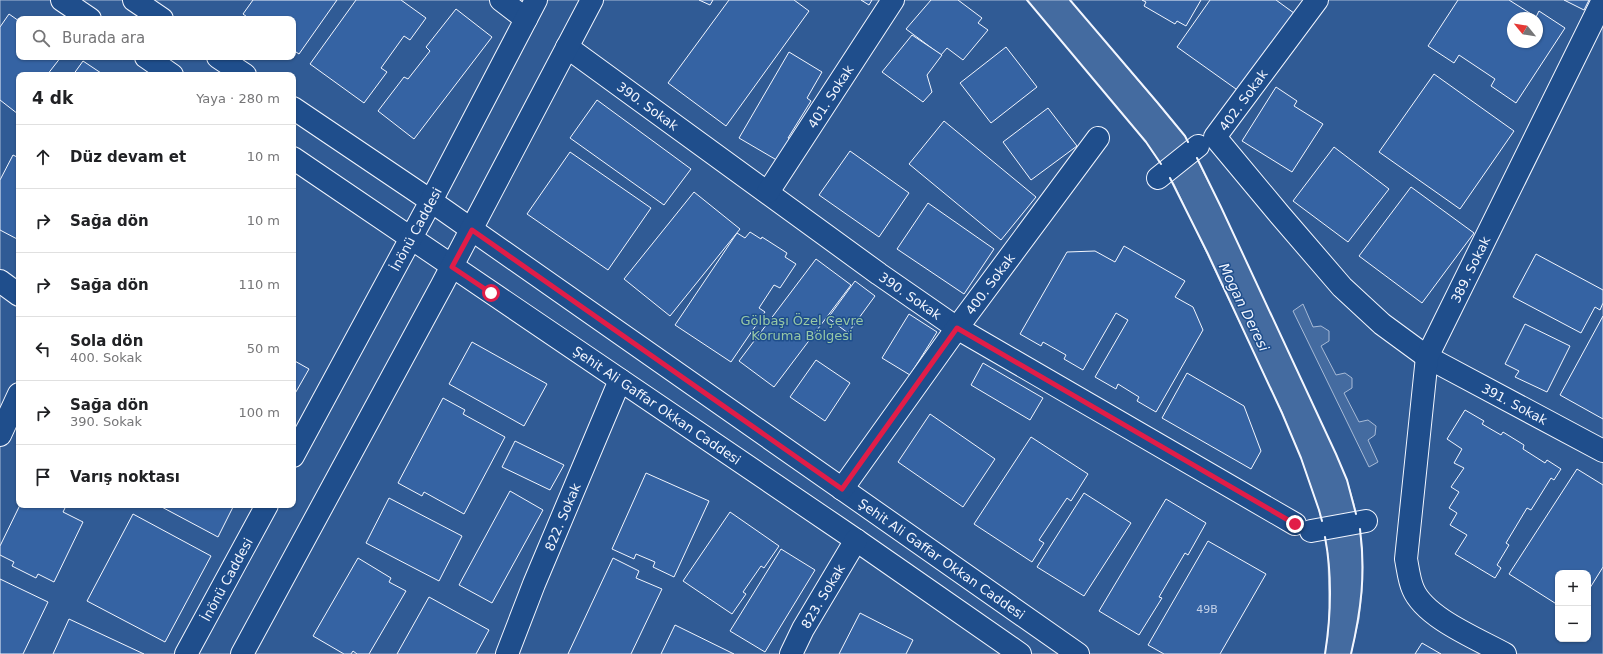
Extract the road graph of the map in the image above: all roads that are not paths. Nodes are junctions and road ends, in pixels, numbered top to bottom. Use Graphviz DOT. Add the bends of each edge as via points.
graph roads {
  1 [pos="62,0"];
  2 [pos="134,0"];
  3 [pos="501,0"];
  4 [pos="536,0"];
  5 [pos="592,0"];
  6 [pos="893,0"];
  7 [pos="1317,0"];
  8 [pos="1603,0"];
  9 [pos="86,16"];
  10 [pos="158,16"];
  11 [pos="526,19"];
  12 [pos="567,47"];
  13 [pos="150,60"];
  14 [pos="222,60"];
  15 [pos="166,72"];
  16 [pos="240,72"];
  17 [pos="296,110"];
  18 [pos="1098,138"];
  19 [pos="1198,146"];
  20 [pos="296,160"];
  21 [pos="1158,178"];
  22 [pos="768,192"];
  23 [pos="431,201"];
  24 [pos="1280,216"];
  25 [pos="472,230"];
  26 [pos="410,238"];
  27 [pos="452,267"];
  28 [pos="0,282"];
  29 [pos="16,292"];
  30 [pos="957,328"];
  31 [pos="1427,357"];
  32 [pos="620,380"];
  33 [pos="16,400"];
  34 [pos="0,435"];
  35 [pos="296,450"];
  36 [pos="1603,451"];
  37 [pos="842,489"];
  38 [pos="265,508"];
  39 [pos="1366,520"];
  40 [pos="856,540"];
  41 [pos="186,654"];
  42 [pos="244,654"];
  43 [pos="507,654"];
  44 [pos="792,654"];
  45 [pos="1020,654"];
  46 [pos="1078,654"];
  47 [pos="1505,654"];
  1 -- 9 [label="street"];
  2 -- 10 [label="street"];
  3 -- 11 [label="street"];
  4 -- 11 [label="street, İnönü Caddesi"];
  5 -- 12 [label="street"];
  6 -- 22 [label="street, 401. Sokak"];
  7 -- 24 [label="street, 402. Sokak" via="1215,137"];
  8 -- 31 [label="street, 389. Sokak"];
  11 -- 23 [label="street, İnönü Caddesi"];
  12 -- 22 [label="street, 390. Sokak"];
  12 -- 25 [label="street"];
  13 -- 15 [label="street"];
  14 -- 16 [label="street"];
  17 -- 23 [label="street, Şehit Ali Gaffar Okkan Caddesi"];
  18 -- 30 [label="street, 400. Sokak"];
  19 -- 21 [label="street"];
  20 -- 26 [label="street, Şehit Ali Gaffar Okkan Caddesi"];
  22 -- 30 [label="street, 390. Sokak"];
  23 -- 25 [label="street, Şehit Ali Gaffar Okkan Caddesi"];
  23 -- 26 [label="street, İnönü Caddesi"];
  24 -- 31 [label="street, 391. Sokak" via="1342,287 1382,324"];
  25 -- 27 [label="street"];
  25 -- 37 [label="street, Şehit Ali Gaffar Okkan Caddesi"];
  26 -- 27 [label="street, Şehit Ali Gaffar Okkan Caddesi"];
  26 -- 35 [label="street, İnönü Caddesi"];
  27 -- 32 [label="street, Şehit Ali Gaffar Okkan Caddesi"];
  27 -- 42 [label="street"];
  28 -- 29 [label="street"];
  30 -- 37 [label="street, 400. Sokak"];
  30 -- 39 [label="street, 390. Sokak" via="1303,528"];
  31 -- 36 [label="street, 391. Sokak"];
  31 -- 47 [label="street, 389. Sokak" via="1406,559 1414,590 1426,608 1442,620"];
  32 -- 40 [label="street, Şehit Ali Gaffar Okkan Caddesi"];
  32 -- 43 [label="street, 822. Sokak"];
  33 -- 34 [label="street"];
  37 -- 46 [label="street, Şehit Ali Gaffar Okkan Caddesi"];
  38 -- 41 [label="street, İnönü Caddesi"];
  40 -- 44 [label="street, 823. Sokak" via="803,629"];
  40 -- 45 [label="street, Şehit Ali Gaffar Okkan Caddesi"];
}
